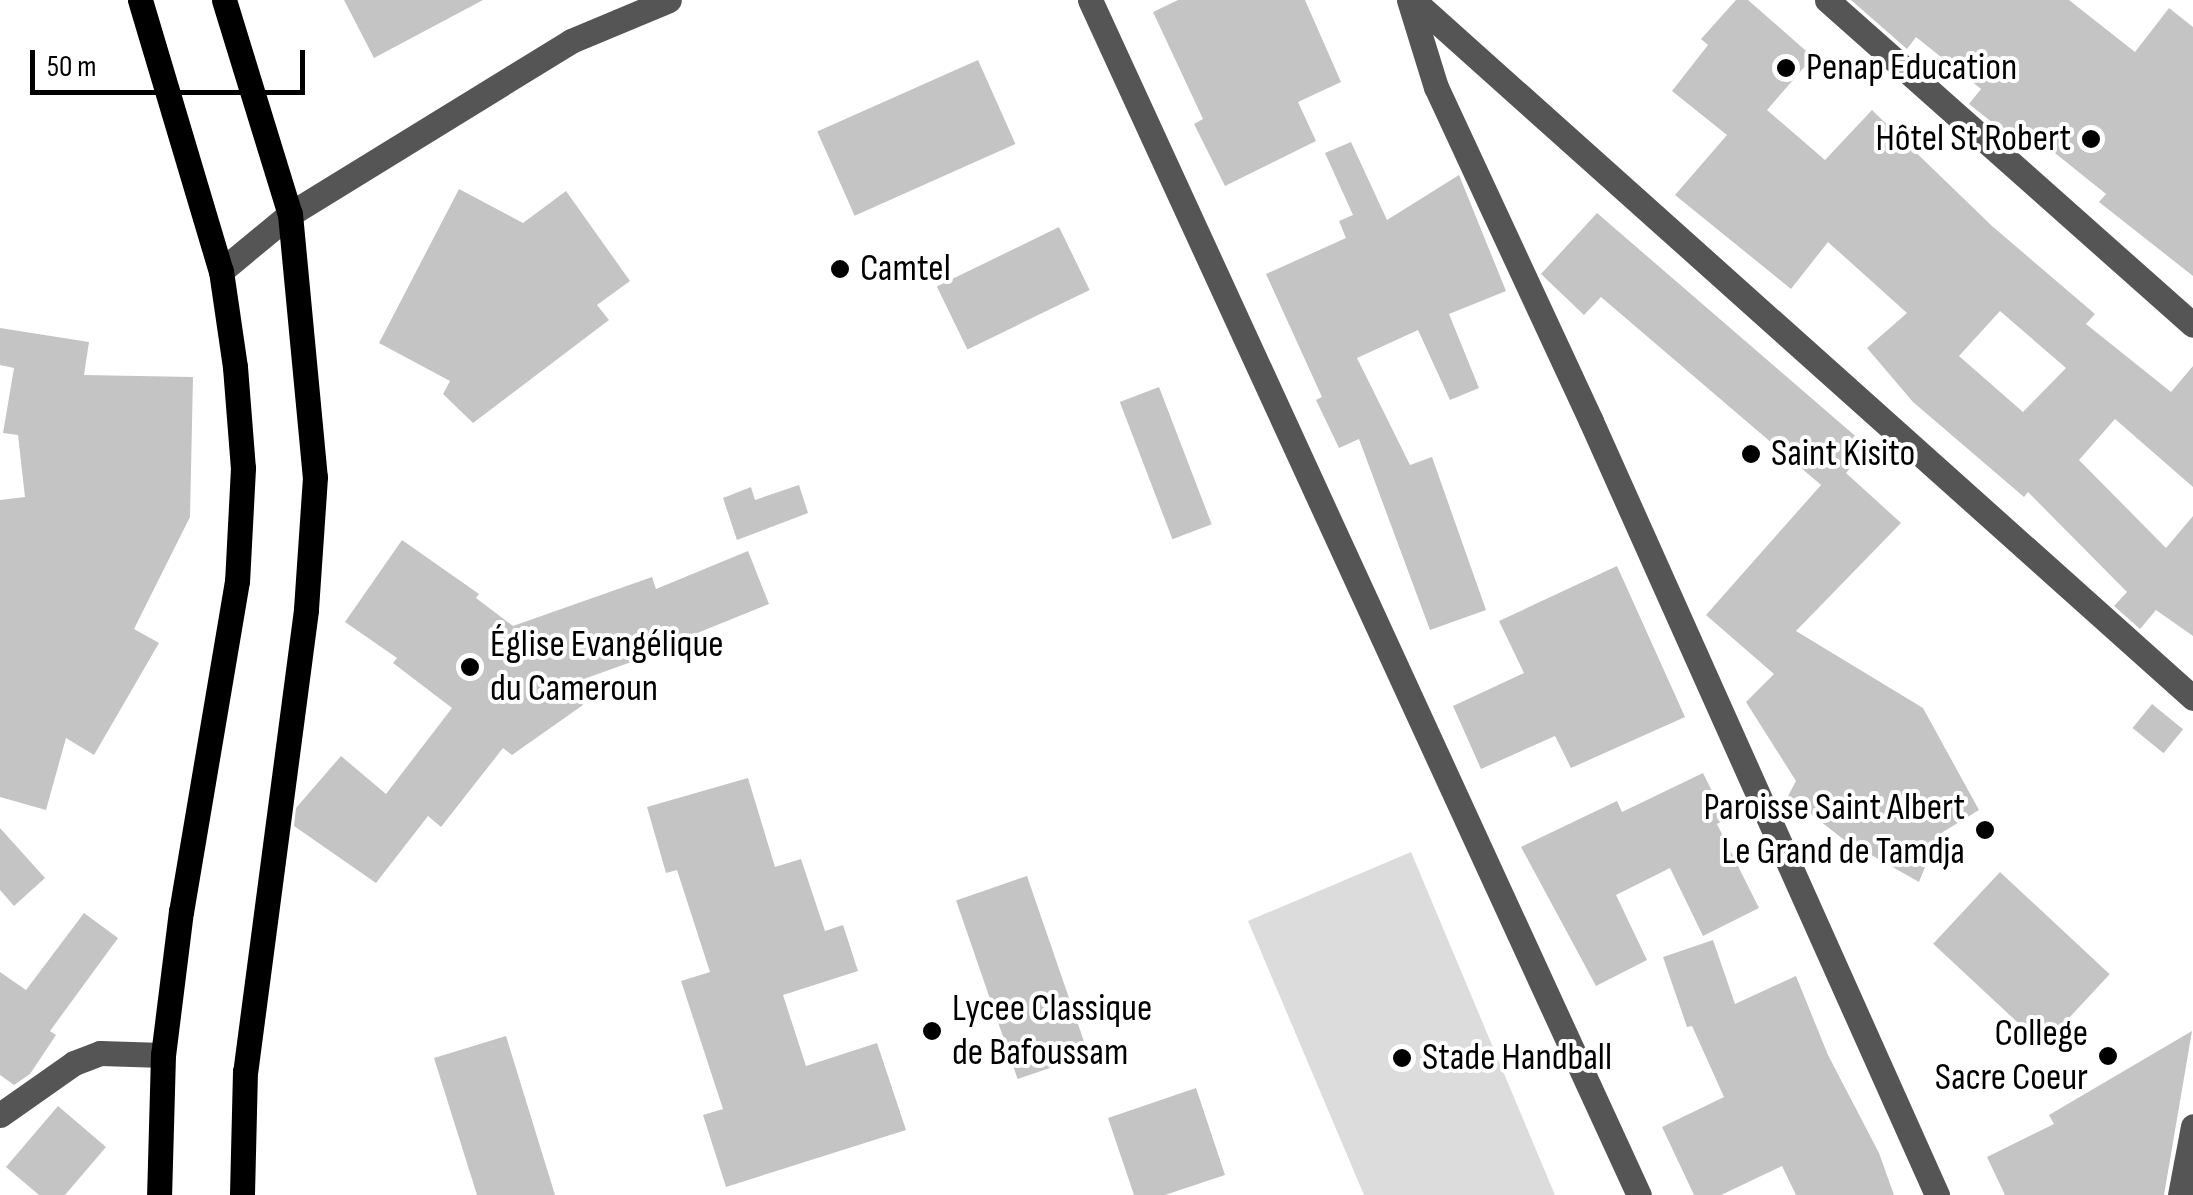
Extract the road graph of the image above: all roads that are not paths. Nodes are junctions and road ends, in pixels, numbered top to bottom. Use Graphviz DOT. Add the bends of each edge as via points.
graph roads {
  1 [pos="140,0"];
  2 [pos="224,0"];
  3 [pos="669,0"];
  4 [pos="1090,0"];
  5 [pos="1411,0"];
  6 [pos="1827,0"];
  7 [pos="290,214"];
  8 [pos="220,271"];
  9 [pos="2193,325"];
  10 [pos="2193,698"];
  11 [pos="163,1054"];
  12 [pos="0,1115"];
  13 [pos="2193,1126"];
  14 [pos="159,1195"];
  15 [pos="242,1195"];
  16 [pos="1639,1195"];
  17 [pos="1936,1195"];
  18 [pos="2180,1195"];
  1 -- 8 [label="main road"];
  2 -- 7 [label="main road"];
  3 -- 7 [label="street" via="570,41"];
  4 -- 16 [label="street"];
  5 -- 10 [label="street"];
  5 -- 17 [label="street" via="1436,87"];
  6 -- 9 [label="street"];
  7 -- 8 [label="street"];
  7 -- 15 [label="main road" via="315,477 306,610 244,1071"];
  8 -- 11 [label="main road" via="243,468 238,581"];
  11 -- 12 [label="street" via="100,1053 74,1063"];
  11 -- 14 [label="main road"];
  13 -- 18 [label="street"];
}
